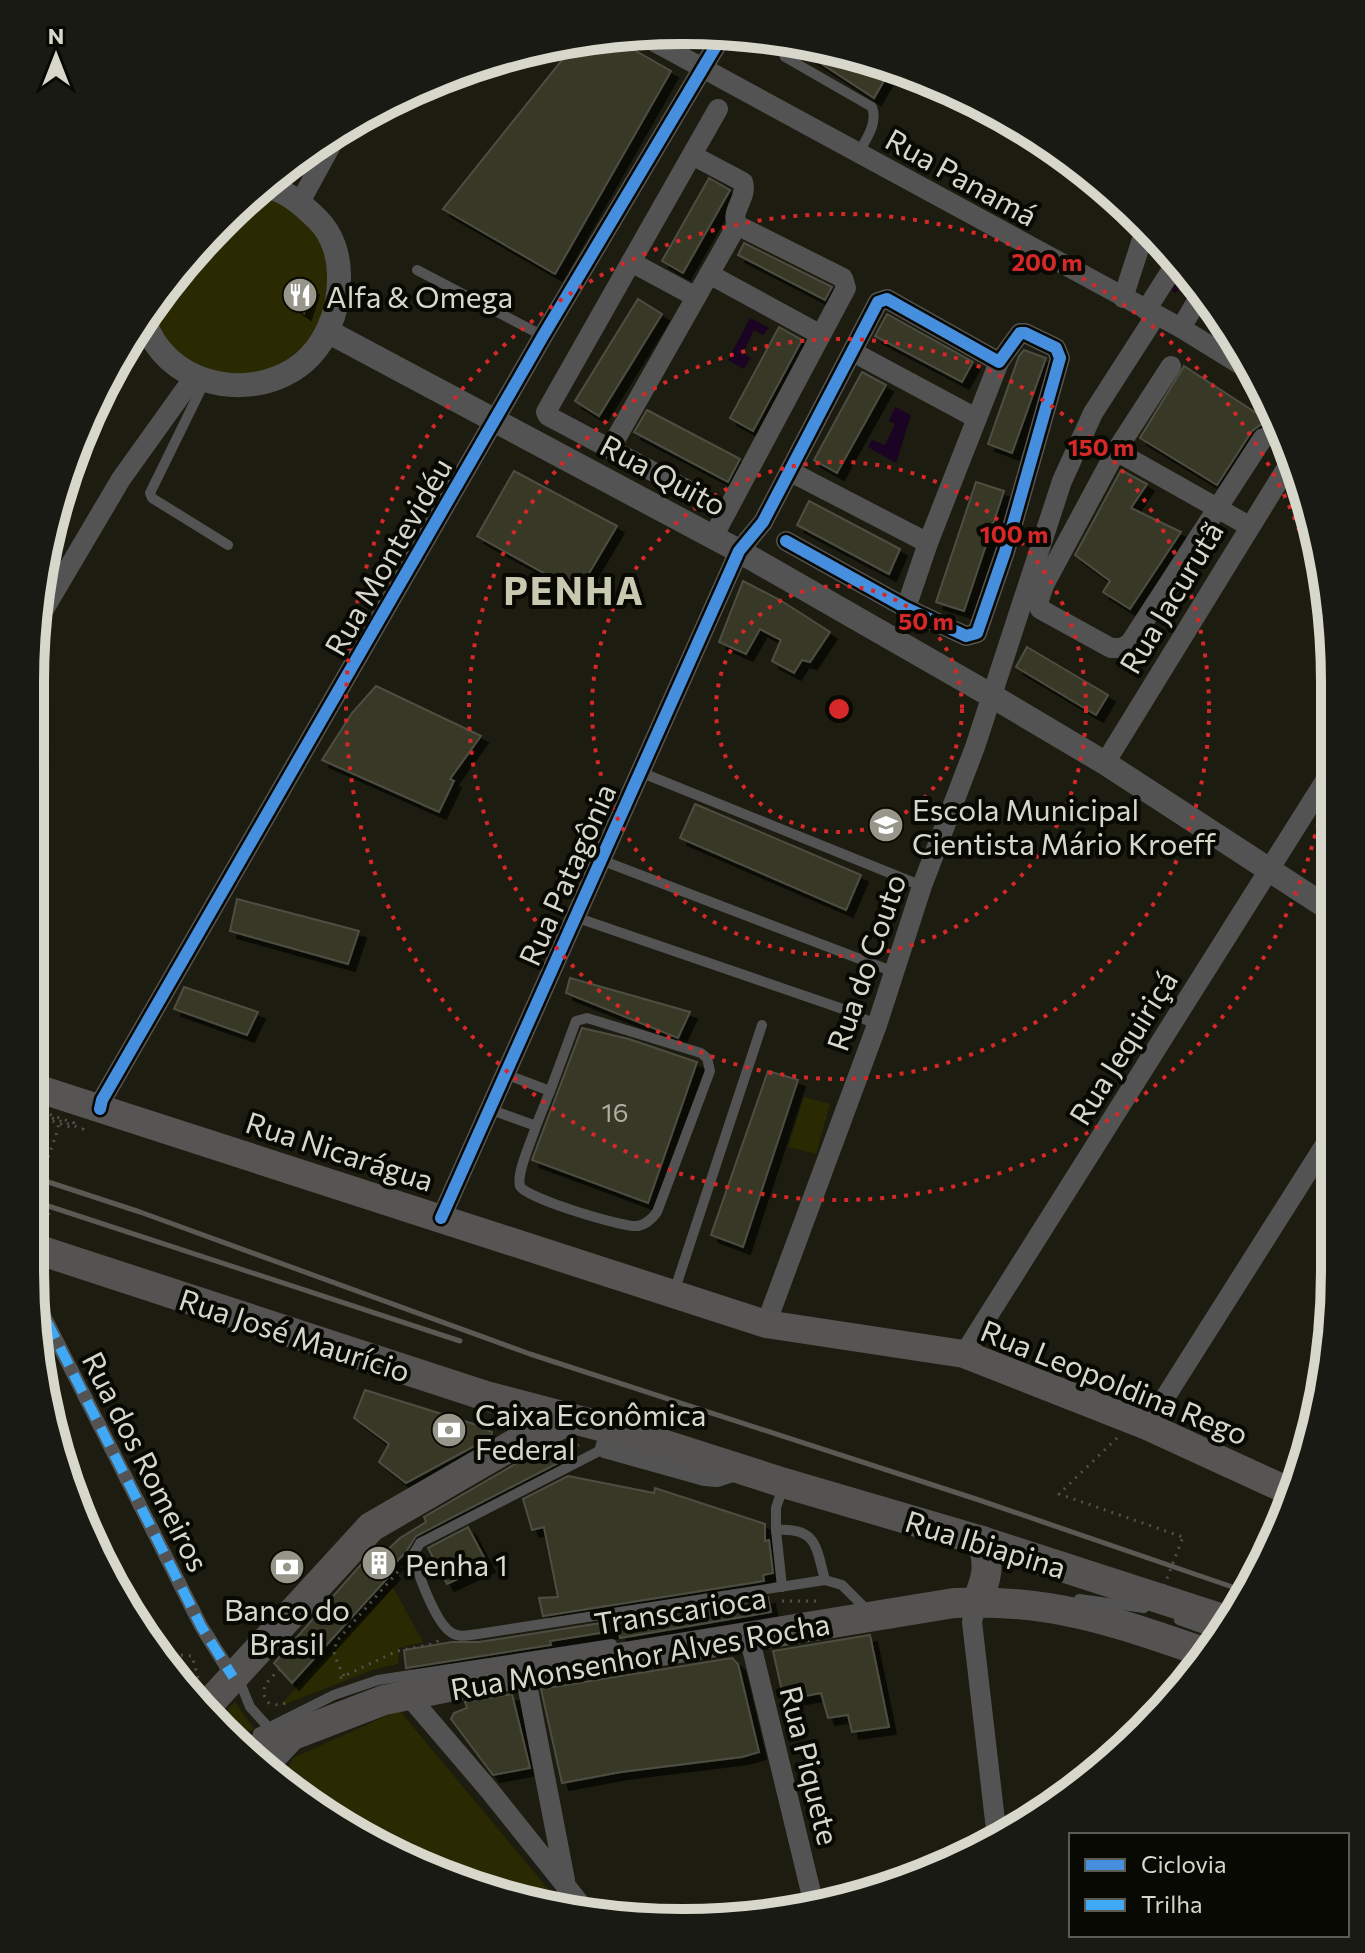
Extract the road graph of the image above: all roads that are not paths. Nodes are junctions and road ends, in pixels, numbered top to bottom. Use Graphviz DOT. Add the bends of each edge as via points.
graph roads {
  1 [pos="659,45"];
  2 [pos="717,45"];
  3 [pos="783,52"];
  4 [pos="703,69"];
  5 [pos="718,109"];
  6 [pos="327,153"];
  7 [pos="858,154"];
  8 [pos="692,155"];
  9 [pos="276,190"];
  10 [pos="300,202"];
  11 [pos="737,225"];
  12 [pos="1142,239"];
  13 [pos="631,262"];
  14 [pos="417,270"];
  15 [pos="1172,273"];
  16 [pos="709,274"];
  17 [pos="696,297"];
  18 [pos="1123,298"];
  19 [pos="1196,303"];
  20 [pos="1151,313"];
  21 [pos="1181,328"];
  22 [pos="150,331"];
  23 [pos="329,332"];
  24 [pos="821,335"];
  25 [pos="543,336"];
  26 [pos="853,352"];
  27 [pos="1231,356"];
  28 [pos="999,362"];
  29 [pos="1171,366"];
  30 [pos="199,379"];
  31 [pos="976,418"];
  32 [pos="495,419"];
  33 [pos="1263,438"];
  34 [pos="610,449"];
  35 [pos="1116,451"];
  36 [pos="1285,471"];
  37 [pos="791,472"];
  38 [pos="703,498"];
  39 [pos="1219,510"];
  40 [pos="1249,526"];
  41 [pos="713,537"];
  42 [pos="786,541"];
  43 [pos="928,543"];
  44 [pos="228,545"];
  45 [pos="739,551"];
  46 [pos="49,601"];
  47 [pos="906,608"];
  48 [pos="992,696"];
  49 [pos="1105,763"];
  50 [pos="640,772"];
  51 [pos="1321,787"];
  52 [pos="601,860"];
  53 [pos="1269,870"];
  54 [pos="922,886"];
  55 [pos="1321,904"];
  56 [pos="575,917"];
  57 [pos="894,972"];
  58 [pos="762,1025"];
  59 [pos="877,1025"];
  60 [pos="505,1074"];
  61 [pos="550,1091"];
  62 [pos="44,1094"];
  63 [pos="489,1109"];
  64 [pos="91,1119"];
  65 [pos="536,1126"];
  66 [pos="1321,1150"];
  67 [pos="441,1218"];
  68 [pos="44,1247"];
  69 [pos="673,1293"];
  70 [pos="46,1319"];
  71 [pos="766,1324"];
  72 [pos="964,1354"];
  73 [pos="1138,1423"];
  74 [pos="589,1432"];
  75 [pos="534,1449"];
  76 [pos="505,1463"];
  77 [pos="784,1483"];
  78 [pos="1282,1488"];
  79 [pos="776,1530"];
  80 [pos="384,1534"];
  81 [pos="982,1541"];
  82 [pos="370,1546"];
  83 [pos="360,1557"];
  84 [pos="1013,1563"];
  85 [pos="825,1580"];
  86 [pos="782,1587"];
  87 [pos="1085,1588"];
  88 [pos="984,1594"];
  89 [pos="1064,1596"];
  90 [pos="918,1597"];
  91 [pos="866,1608"];
  92 [pos="1144,1608"];
  93 [pos="1157,1613"];
  94 [pos="1170,1617"];
  95 [pos="1218,1617"];
  96 [pos="1209,1631"];
  97 [pos="749,1636"];
  98 [pos="618,1643"];
  99 [pos="1196,1649"];
  100 [pos="525,1674"];
  101 [pos="241,1683"];
  102 [pos="206,1695"];
  103 [pos="408,1695"];
  104 [pos="269,1728"];
  105 [pos="303,1730"];
  106 [pos="252,1742"];
  107 [pos="254,1743"];
  108 [pos="274,1761"];
  109 [pos="996,1826"];
  110 [pos="812,1896"];
  111 [pos="574,1900"];
  112 [pos="576,1900"];
  1 -- 4 [label="street, Rua Panamá"];
  2 -- 4 [label="street, Rua Montevidéu"];
  3 -- 7 [label="lane" via="872,107 874,125"];
  4 -- 7 [label="street, Rua Panamá"];
  4 -- 25 [label="street, Rua Montevidéu"];
  5 -- 8 [label="street"];
  6 -- 10 [label="street"];
  7 -- 18 [label="street, Rua Panamá"];
  8 -- 11 [label="street" via="743,182 745,191 734,216"];
  8 -- 13 [label="street"];
  9 -- 10 [label="street"];
  10 -- 23 [label="street" via="328,229 339,263 340,298"];
  11 -- 16 [label="street"];
  11 -- 24 [label="street" via="843,278 846,288"];
  12 -- 18 [label="street"];
  13 -- 17 [label="street"];
  13 -- 34 [label="street" via="546,412"];
  14 -- 25 [label="lane"];
  15 -- 20 [label="street, Rua do Couto"];
  16 -- 17 [label="street"];
  16 -- 24 [label="street"];
  17 -- 34 [label="street"];
  18 -- 20 [label="street, Rua Panamá"];
  19 -- 21 [label="street"];
  20 -- 21 [label="street, Rua Panamá"];
  20 -- 48 [label="street, Rua do Couto" via="1077,444"];
  21 -- 27 [label="street, Rua Panamá"];
  22 -- 30 [label="street" via="164,356"];
  23 -- 30 [label="street" via="305,360 264,382 239,385"];
  23 -- 32 [label="street, Rua Quito"];
  24 -- 41 [label="street"];
  25 -- 32 [label="street, Rua Montevidéu"];
  26 -- 28 [label="street, Rua Patagônia" via="878,302 887,299"];
  26 -- 31 [label="street"];
  26 -- 37 [label="street, Rua Patagônia"];
  28 -- 31 [label="street"];
  28 -- 47 [label="street" via="1020,333 1056,348 1060,358 977,633 966,636"];
  29 -- 35 [label="street"];
  30 -- 44 [label="lane" via="150,493"];
  30 -- 46 [label="street" via="121,479"];
  31 -- 43 [label="street"];
  32 -- 41 [label="street, Rua Quito"];
  32 -- 64 [label="street, Rua Montevidéu"];
  33 -- 39 [label="street"];
  34 -- 38 [label="street"];
  35 -- 39 [label="street"];
  35 -- 39 [label="street" via="1044,585 1039,600 1045,613 1111,648 1122,648"];
  36 -- 40 [label="street, Rua Jacurutã"];
  37 -- 43 [label="street"];
  37 -- 45 [label="street, Rua Patagônia" via="763,522"];
  39 -- 40 [label="street"];
  40 -- 49 [label="street, Rua Jacurutã"];
  41 -- 45 [label="street, Rua Quito"];
  42 -- 47 [label="street"];
  43 -- 47 [label="street"];
  45 -- 48 [label="street, Rua Quito"];
  45 -- 50 [label="street, Rua Patagônia"];
  48 -- 49 [label="street, Rua Quito"];
  48 -- 54 [label="street, Rua do Couto"];
  49 -- 53 [label="street, Rua Quito"];
  50 -- 52 [label="street, Rua Patagônia"];
  50 -- 54 [label="lane"];
  51 -- 53 [label="street, Rua Jequiriçá"];
  52 -- 56 [label="street, Rua Patagônia"];
  52 -- 57 [label="lane"];
  53 -- 55 [label="street, Rua Quito"];
  53 -- 72 [label="street, Rua Jequiriçá"];
  54 -- 57 [label="street, Rua do Couto"];
  56 -- 59 [label="lane"];
  56 -- 60 [label="street, Rua Patagônia"];
  57 -- 59 [label="street, Rua do Couto"];
  58 -- 69 [label="lane"];
  59 -- 71 [label="street, Rua do Couto"];
  60 -- 61 [label="lane"];
  60 -- 63 [label="street, Rua Patagônia"];
  61 -- 65 [label="lane"];
  61 -- 65 [label="lane" via="581,1018 701,1053 709,1064 657,1212 644,1224 634,1227 525,1193 520,1174"];
  62 -- 64 [label="main road, Rua Nicarágua"];
  63 -- 65 [label="lane"];
  63 -- 67 [label="street, Rua Patagônia"];
  64 -- 67 [label="main road, Rua Nicarágua"];
  66 -- 73 [label="street"];
  67 -- 69 [label="main road, Rua Nicarágua"];
  68 -- 74 [label="main road, Rua José Maurício"];
  69 -- 71 [label="main road, Rua Nicarágua"];
  70 -- 101 [label="street, Rua dos Romeiros" via="201,1626"];
  71 -- 72 [label="main road, Rua Leopoldina Rego"];
  72 -- 73 [label="main road, Rua Leopoldina Rego"];
  73 -- 78 [label="main road, Rua Leopoldina Rego"];
  74 -- 75 [label="lane"];
  74 -- 77 [label="main road, Rua Ibiapina"];
  74 -- 86 [label="lane, Rua Monsenhor Alves Rocha" via="415,1549 427,1592 450,1633 478,1634"];
  74 -- 101 [label="main road" via="371,1527"];
  76 -- 80 [label="lane"];
  77 -- 79 [label="lane"];
  77 -- 81 [label="main road, Rua Ibiapina"];
  79 -- 85 [label="lane" via="807,1533"];
  79 -- 86 [label="lane"];
  81 -- 84 [label="lane"];
  81 -- 88 [label="main road" via="988,1568"];
  81 -- 95 [label="main road, Rua Ibiapina"];
  82 -- 83 [label="lane"];
  85 -- 86 [label="lane, Rua Monsenhor Alves Rocha"];
  85 -- 91 [label="lane, Rua Monsenhor Alves Rocha" via="842,1585"];
  87 -- 92 [label="lane"];
  88 -- 90 [label="lane"];
  88 -- 91 [label="main road, Rua Monsenhor Alves Rocha"];
  88 -- 99 [label="main road, Rua Monsenhor Alves Rocha" via="1108,1619"];
  88 -- 109 [label="street" via="972,1622"];
  89 -- 92 [label="lane"];
  91 -- 97 [label="main road, Rua Monsenhor Alves Rocha"];
  92 -- 93 [label="lane"];
  94 -- 96 [label="lane"];
  97 -- 100 [label="main road, Rua Monsenhor Alves Rocha"];
  97 -- 110 [label="street, Rua Piquete"];
  98 -- 104 [label="lane, Transcarioca" via="378,1680 334,1695"];
  100 -- 103 [label="main road, Rua Monsenhor Alves Rocha"];
  100 -- 112 [label="street"];
  101 -- 102 [label="main road"];
  101 -- 104 [label="lane" via="250,1707"];
  103 -- 105 [label="main road, Rua Monsenhor Alves Rocha"];
  103 -- 111 [label="street"];
  104 -- 106 [label="lane, Transcarioca"];
  105 -- 107 [label="main road, Rua Monsenhor Alves Rocha"];
  105 -- 108 [label="street"];
}
